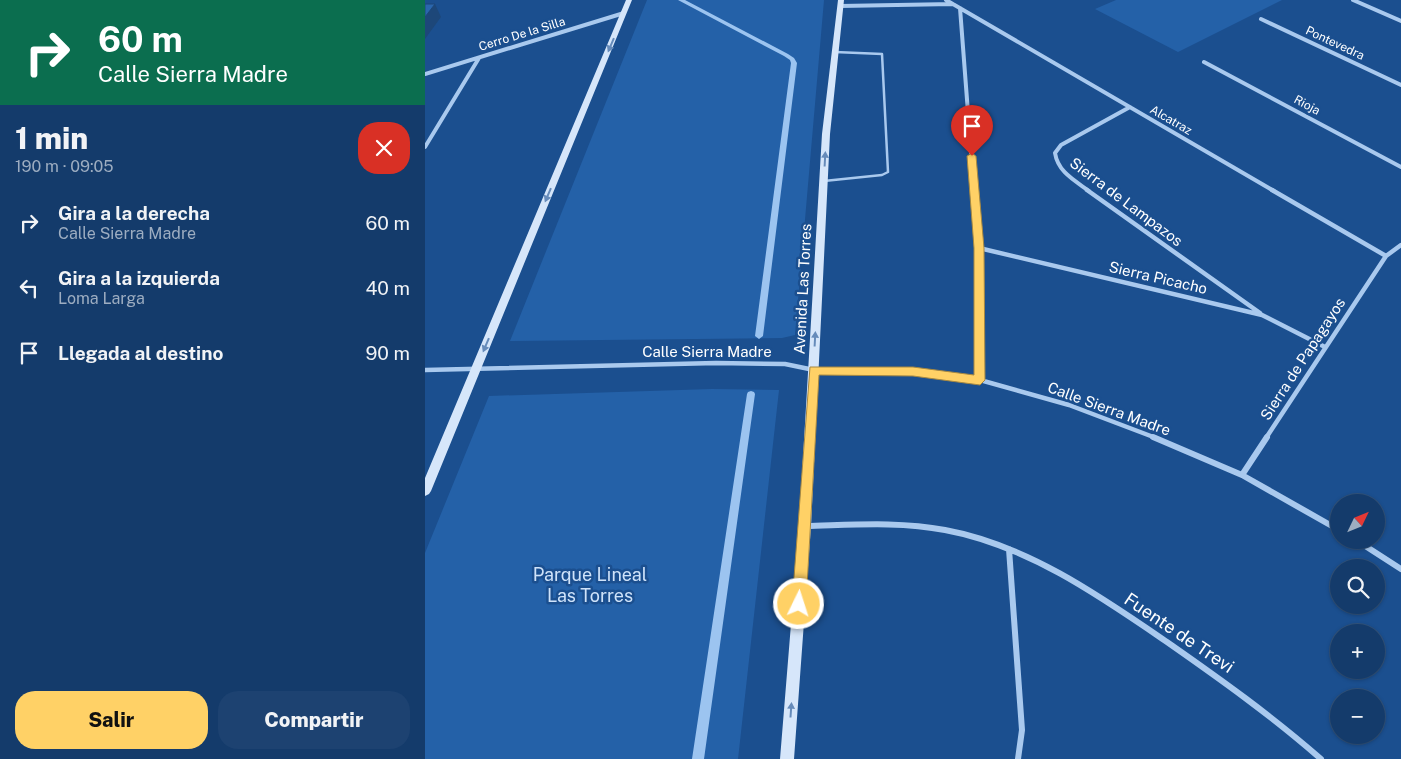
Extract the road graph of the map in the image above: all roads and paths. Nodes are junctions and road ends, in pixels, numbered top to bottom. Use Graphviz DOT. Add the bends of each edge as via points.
graph roads {
  1 [pos="629,0"];
  2 [pos="945,0"];
  3 [pos="1353,0"];
  4 [pos="840,3"];
  5 [pos="953,4"];
  6 [pos="960,8"];
  7 [pos="624,13"];
  8 [pos="1261,19"];
  9 [pos="1401,20"];
  10 [pos="835,52"];
  11 [pos="479,57"];
  12 [pos="1205,62"];
  13 [pos="425,74"];
  14 [pos="1401,85"];
  15 [pos="1130,107"];
  16 [pos="425,147"];
  17 [pos="1401,166"];
  18 [pos="824,181"];
  19 [pos="1401,245"];
  20 [pos="979,248"];
  21 [pos="1386,256"];
  22 [pos="1262,315"];
  23 [pos="1325,347"];
  24 [pos="476,368"];
  25 [pos="425,370"];
  26 [pos="813,370"];
  27 [pos="980,380"];
  28 [pos="1242,475"];
  29 [pos="425,491"];
  30 [pos="1330,525"];
  31 [pos="805,526"];
  32 [pos="1009,549"];
  33 [pos="1370,549"];
  34 [pos="1401,569"];
  35 [pos="787,759"];
  36 [pos="1018,759"];
  37 [pos="1321,759"];
  1 -- 7 [label="street"];
  2 -- 5 [label="street, Alcatraz"];
  3 -- 9 [label="street"];
  4 -- 5 [label="street"];
  4 -- 10 [label="street, Avenida Las Torres"];
  5 -- 6 [label="street, Alcatraz"];
  6 -- 15 [label="street, Alcatraz"];
  6 -- 20 [label="street"];
  7 -- 11 [label="street, Cerro De la Silla"];
  7 -- 24 [label="street, one-way"];
  8 -- 14 [label="street, Pontevedra"];
  18 -- 10 [label="street, Avenida Las Torres, one-way"];
  10 -- 18 [label="lane" via="882,54 888,172"];
  11 -- 13 [label="street, Cerro De la Silla"];
  11 -- 16 [label="street"];
  12 -- 17 [label="street, Rioja"];
  15 -- 21 [label="street, Alcatraz"];
  15 -- 22 [label="street, Sierra de Lampazos" via="1061,145 1055,153 1057,164 1068,176"];
  26 -- 18 [label="street, Avenida Las Torres, one-way"];
  19 -- 21 [label="street, Sierra de Papagayos"];
  20 -- 22 [label="street, Sierra Picacho"];
  20 -- 27 [label="street"];
  21 -- 23 [label="street, Sierra de Papagayos"];
  22 -- 23 [label="street, Sierra Picacho"];
  23 -- 28 [label="street, Sierra de Papagayos"];
  24 -- 25 [label="street, Calle Sierra Madre"];
  24 -- 26 [label="street, Calle Sierra Madre" via="716,363 785,364"];
  24 -- 29 [label="street"];
  26 -- 27 [label="street, Calle Sierra Madre" via="913,372"];
  26 -- 31 [label="street, Avenida Las Torres"];
  27 -- 28 [label="street, Calle Sierra Madre" via="1069,405"];
  28 -- 30 [label="street, Calle Sierra Madre"];
  31 -- 32 [label="street, Fuente de Trevi" via="933,529 962,534"];
  35 -- 31 [label="street, Avenida Las Torres, one-way"];
  32 -- 36 [label="street" via="1022,730"];
  32 -- 37 [label="street, Fuente de Trevi" via="1069,579 1141,624 1221,678"];
  33 -- 34 [label="street"];
}
